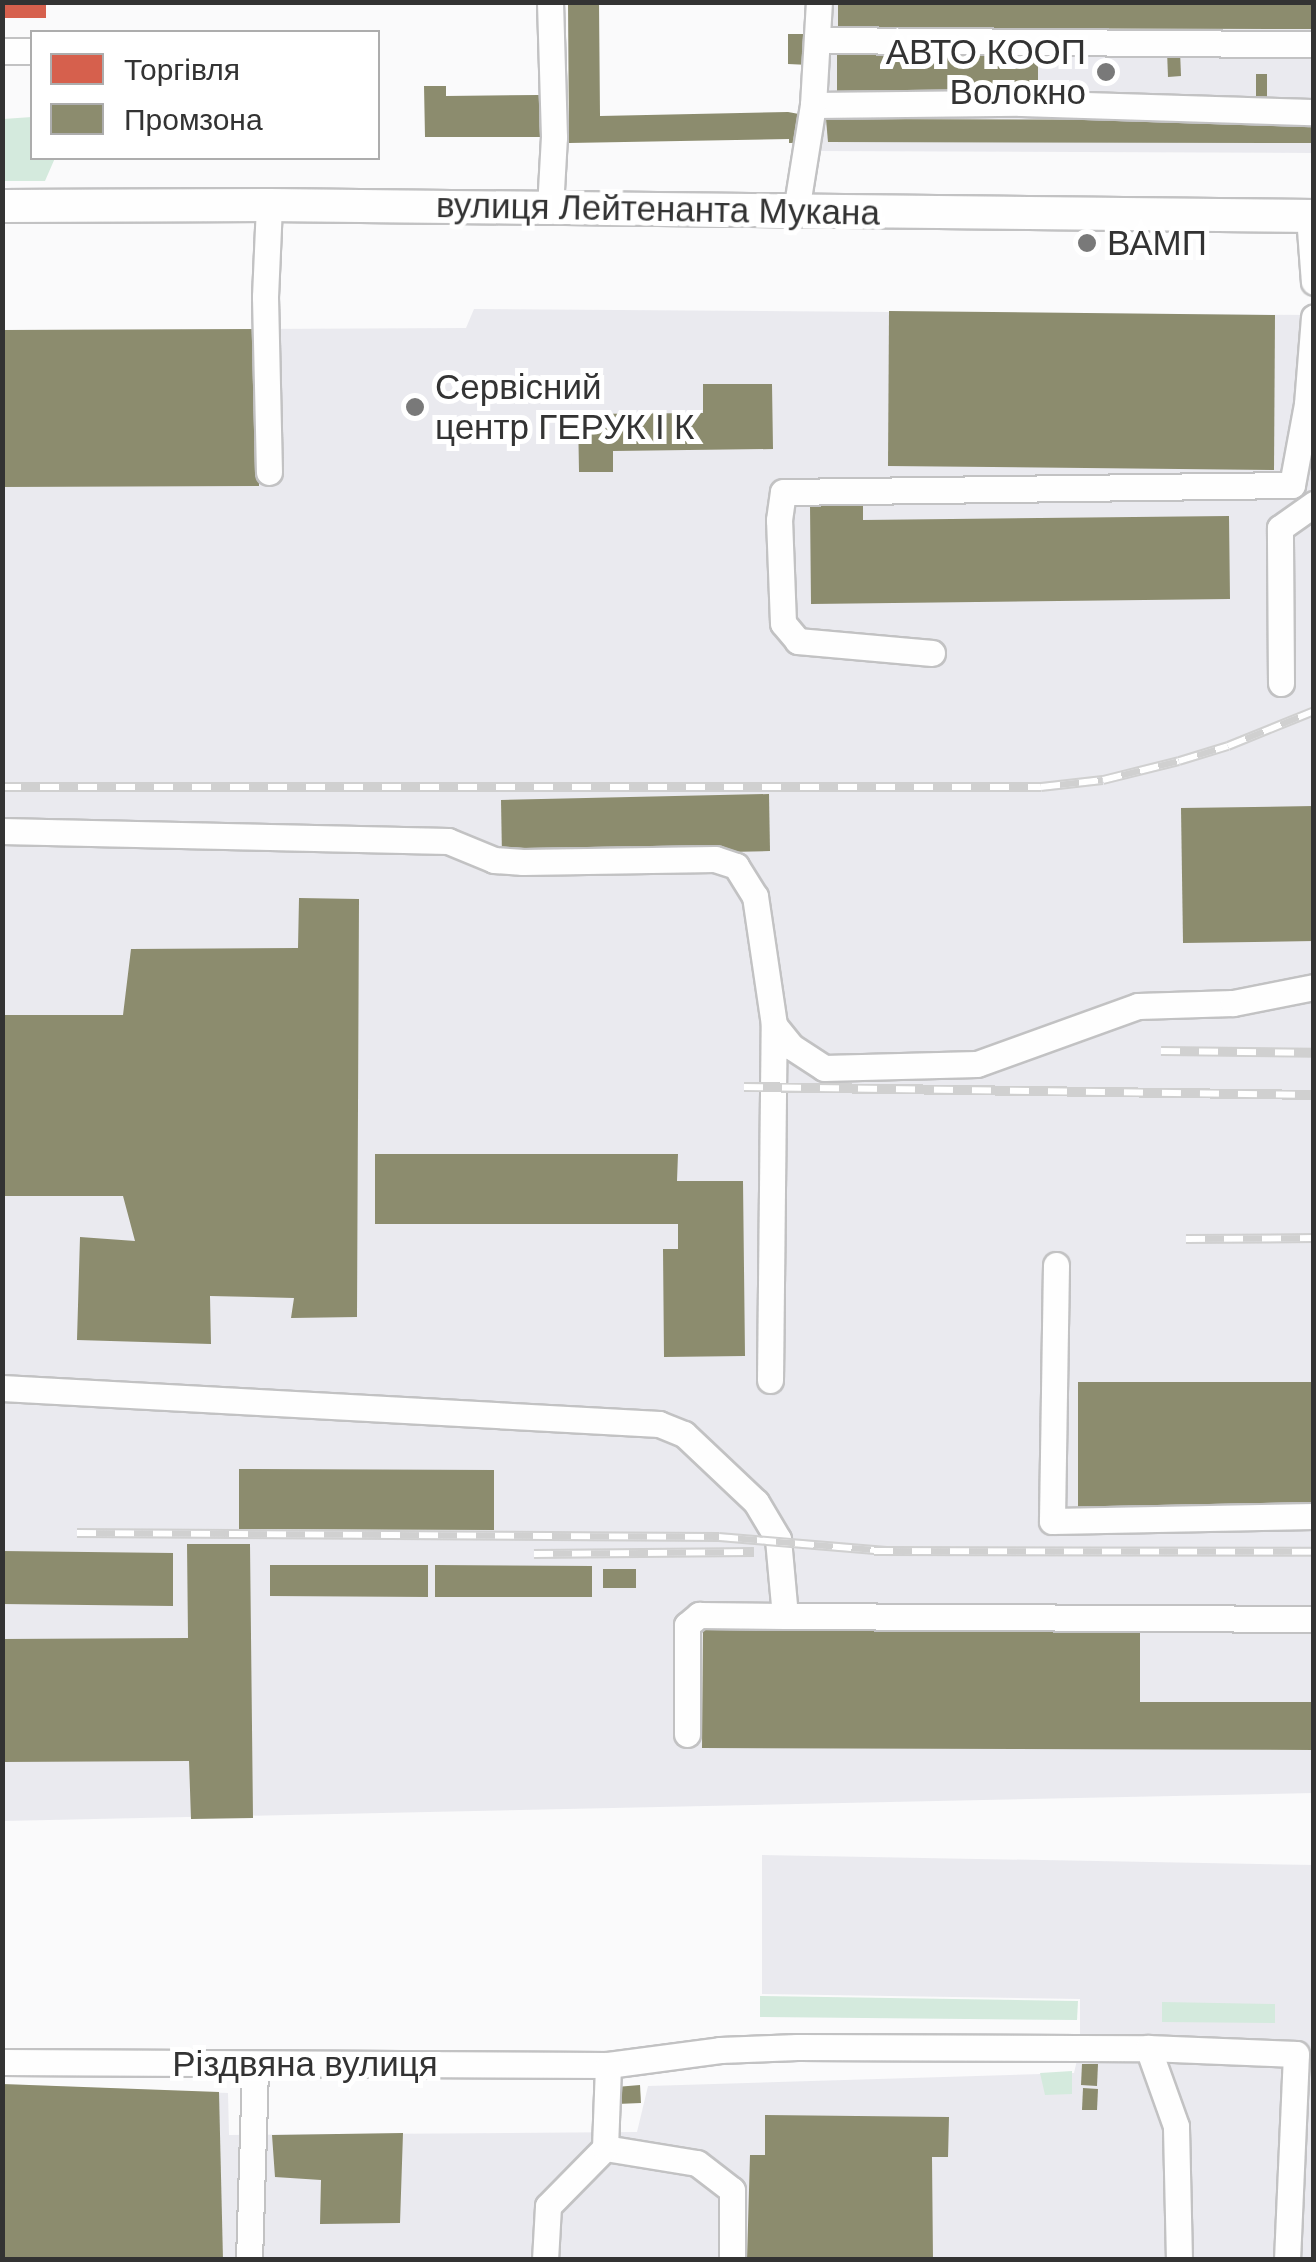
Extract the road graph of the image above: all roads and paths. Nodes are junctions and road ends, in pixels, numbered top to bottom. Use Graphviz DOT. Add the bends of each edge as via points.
graph roads {
  1 [pos="550,2"];
  2 [pos="819,2"];
  3 [pos="819,40"];
  4 [pos="1314,44"];
  5 [pos="30,50"];
  6 [pos="2,52"];
  7 [pos="813,106"];
  8 [pos="1314,112"];
  9 [pos="269,205"];
  10 [pos="2,206"];
  11 [pos="550,208"];
  12 [pos="796,211"];
  13 [pos="1311,216"];
  14 [pos="1314,282"];
  15 [pos="1314,316"];
  16 [pos="270,472"];
  17 [pos="1314,504"];
  18 [pos="932,654"];
  19 [pos="1281,683"];
  20 [pos="2,831"];
  21 [pos="1314,987"];
  22 [pos="774,1025"];
  23 [pos="1056,1265"];
  24 [pos="770,1380"];
  25 [pos="2,1388"];
  26 [pos="1314,1516"];
  27 [pos="785,1616"];
  28 [pos="1314,1619"];
  29 [pos="687,1734"];
  30 [pos="1148,2048"];
  31 [pos="1305,2054"];
  32 [pos="2,2062"];
  33 [pos="256,2064"];
  34 [pos="608,2065"];
  35 [pos="605,2148"];
  36 [pos="249,2260"];
  37 [pos="545,2260"];
  38 [pos="732,2260"];
  39 [pos="1179,2260"];
  40 [pos="1287,2260"];
  1 -- 11 [label="street"];
  2 -- 3 [label="street"];
  3 -- 4 [label="street"];
  3 -- 7 [label="street"];
  5 -- 6 [label="street"];
  7 -- 8 [label="street" via="1022,103"];
  7 -- 12 [label="street"];
  9 -- 10 [label="main road, вулиця Лейтенанта Мукана"];
  9 -- 11 [label="main road, вулиця Лейтенанта Мукана"];
  9 -- 16 [label="street" via="264,297"];
  11 -- 12 [label="main road, вулиця Лейтенанта Мукана"];
  12 -- 13 [label="main road, вулиця Лейтенанта Мукана"];
  13 -- 14 [label="street"];
  15 -- 18 [label="street" via="1292,485 784,492 778,520 782,623 798,641"];
  17 -- 19 [label="street" via="1280,528"];
  20 -- 22 [label="street" via="448,841 494,860 523,862 715,858 736,866 756,896"];
  21 -- 22 [label="street" via="1233,1003 1138,1006 977,1064 824,1068"];
  22 -- 24 [label="street"];
  23 -- 26 [label="street" via="1052,1520"];
  25 -- 27 [label="street" via="659,1424 684,1434 756,1502 778,1539"];
  27 -- 28 [label="street"];
  27 -- 29 [label="street" via="700,1615 687,1626"];
  30 -- 31 [label="street, Різдвяна вулиця"];
  30 -- 34 [label="street, Різдвяна вулиця" via="778,2048"];
  30 -- 39 [label="street" via="1176,2126"];
  31 -- 40 [label="street"];
  32 -- 33 [label="street, Різдвяна вулиця"];
  33 -- 34 [label="street, Різдвяна вулиця"];
  33 -- 36 [label="street"];
  34 -- 35 [label="street"];
  35 -- 37 [label="street" via="548,2206"];
  35 -- 38 [label="street" via="697,2163 732,2190"];
}
